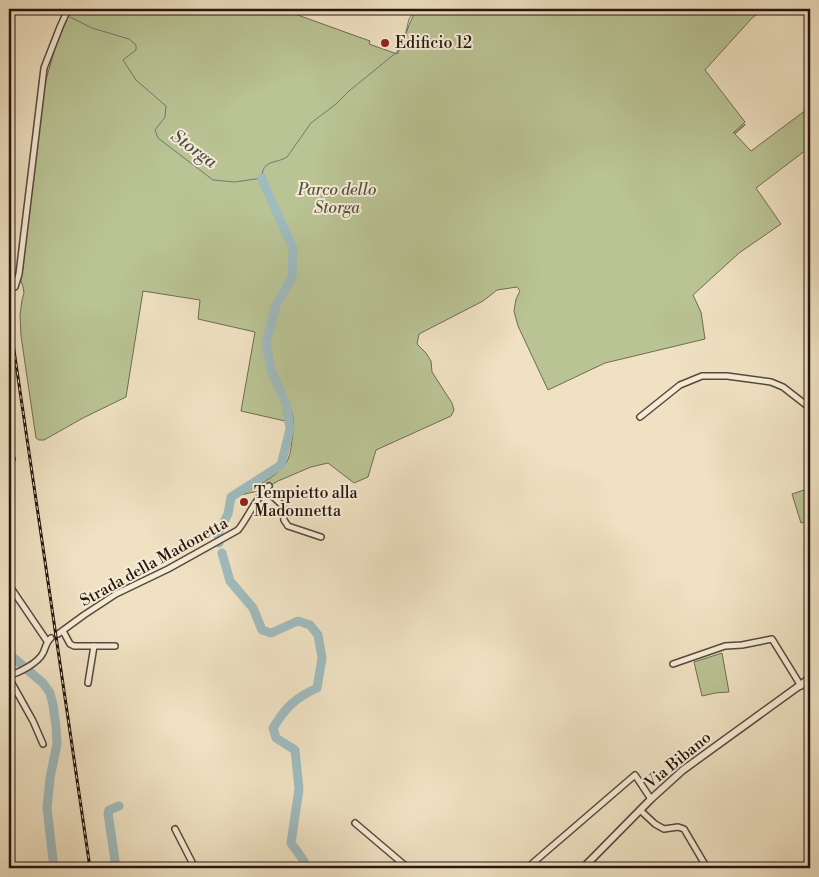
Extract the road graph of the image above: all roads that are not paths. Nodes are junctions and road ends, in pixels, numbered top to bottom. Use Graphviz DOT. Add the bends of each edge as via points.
graph roads {
  1 [pos="68,9"];
  2 [pos="15,287"];
  3 [pos="810,408"];
  4 [pos="640,417"];
  5 [pos="321,537"];
  6 [pos="9,585"];
  7 [pos="63,631"];
  8 [pos="58,634"];
  9 [pos="94,646"];
  10 [pos="115,646"];
  11 [pos="673,664"];
  12 [pos="9,677"];
  13 [pos="810,678"];
  14 [pos="88,683"];
  15 [pos="800,686"];
  16 [pos="43,744"];
  17 [pos="651,799"];
  18 [pos="640,810"];
  19 [pos="355,824"];
  20 [pos="175,828"];
  21 [pos="195,868"];
  22 [pos="408,868"];
  23 [pos="527,868"];
  24 [pos="583,868"];
  25 [pos="707,868"];
  1 -- 2 [label="street" via="44,68"];
  3 -- 4 [label="street" via="771,382 702,376 680,385"];
  5 -- 7 [label="street, Strada della Madonetta" via="288,526 282,505 268,488 238,530 116,594"];
  6 -- 12 [label="street" via="49,640 42,656"];
  7 -- 8 [label="street, Strada della Madonetta"];
  7 -- 9 [label="street" via="74,646"];
  9 -- 10 [label="street"];
  9 -- 14 [label="street"];
  11 -- 15 [label="street" via="725,646 772,639"];
  12 -- 16 [label="street"];
  13 -- 15 [label="street, Via Bibano"];
  15 -- 17 [label="street, Via Bibano" via="683,770"];
  17 -- 18 [label="street, Via Bibano"];
  17 -- 23 [label="street" via="635,775"];
  18 -- 24 [label="street, Via Bibano"];
  18 -- 25 [label="street" via="664,829 684,829"];
  19 -- 22 [label="street"];
  20 -- 21 [label="street"];
}
